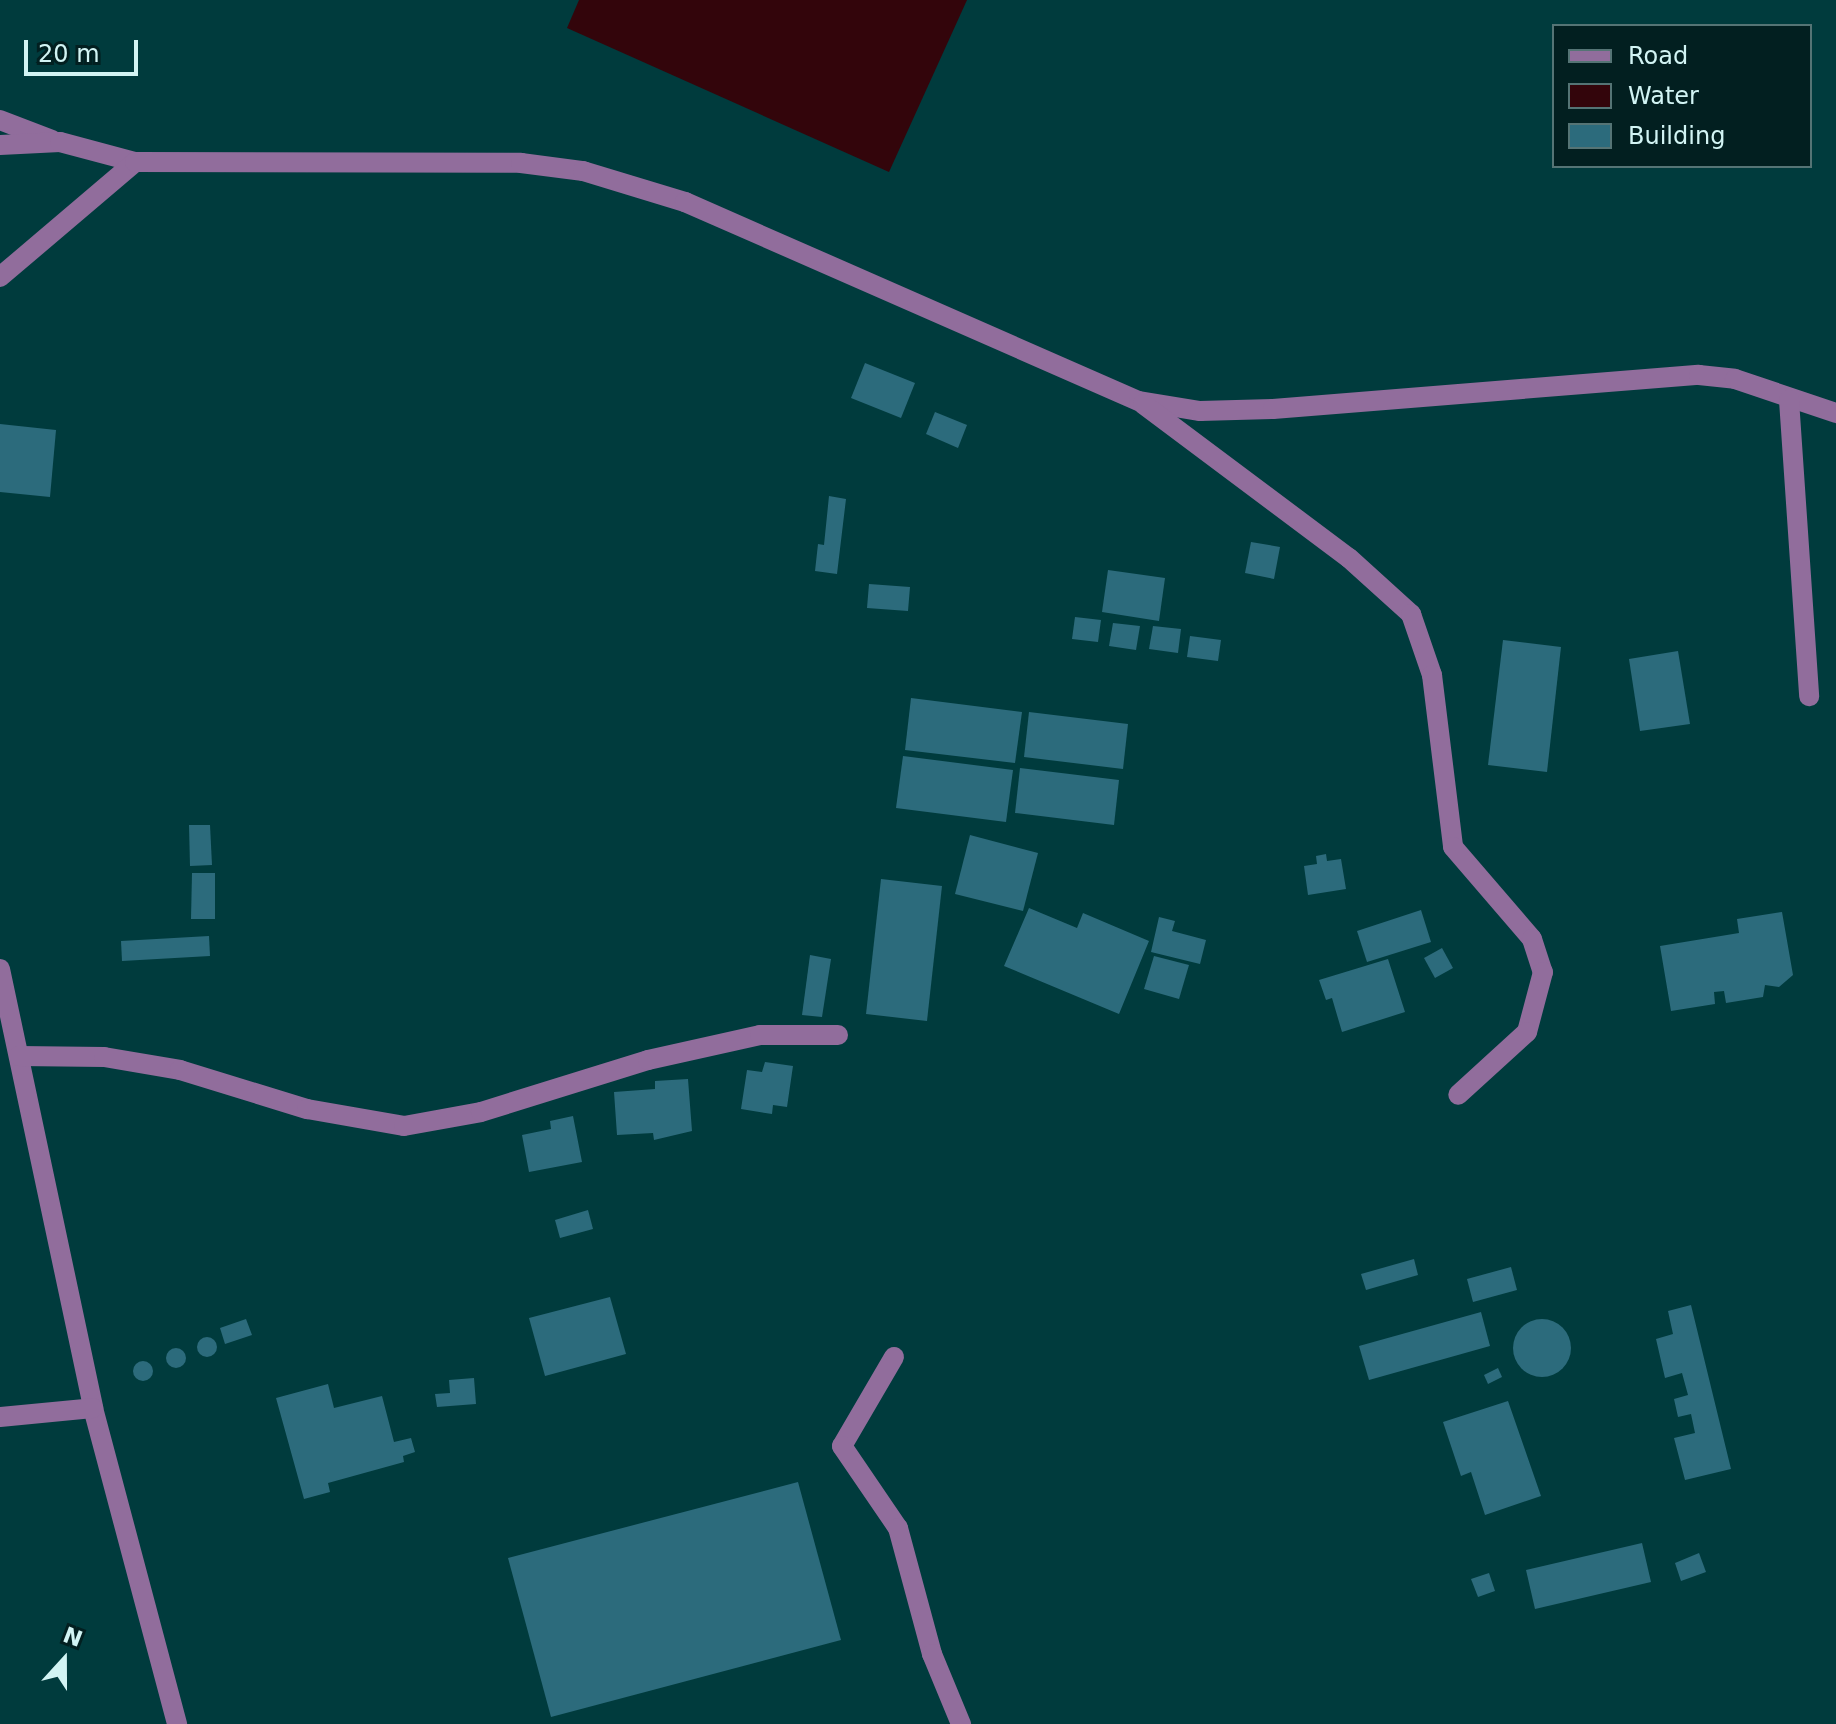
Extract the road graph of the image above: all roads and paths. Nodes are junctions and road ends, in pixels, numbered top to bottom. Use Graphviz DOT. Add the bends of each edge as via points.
graph roads {
  1 [pos="0,120"];
  2 [pos="60,142"];
  3 [pos="0,145"];
  4 [pos="135,162"];
  5 [pos="0,277"];
  6 [pos="1789,400"];
  7 [pos="1139,401"];
  8 [pos="1836,413"];
  9 [pos="1809,696"];
  10 [pos="0,969"];
  11 [pos="838,1035"];
  12 [pos="19,1056"];
  13 [pos="1458,1095"];
  14 [pos="894,1357"];
  15 [pos="93,1408"];
  16 [pos="0,1417"];
  17 [pos="177,1724"];
  18 [pos="961,1724"];
  1 -- 2 [label="street"];
  2 -- 3 [label="street"];
  2 -- 4 [label="street"];
  4 -- 5 [label="street"];
  4 -- 7 [label="street" via="521,163 583,171 685,202"];
  6 -- 7 [label="street" via="1735,379 1699,375 1273,409 1200,411"];
  6 -- 8 [label="street"];
  6 -- 9 [label="street"];
  7 -- 13 [label="street" via="1349,558 1411,614 1432,675 1453,847 1532,939 1543,972 1527,1032"];
  10 -- 12 [label="street"];
  11 -- 12 [label="street" via="760,1035 648,1060 481,1112 404,1126 307,1109 180,1070 104,1057"];
  12 -- 15 [label="street"];
  14 -- 18 [label="street" via="842,1446 898,1528 932,1654"];
  15 -- 16 [label="street"];
  15 -- 17 [label="street"];
}
